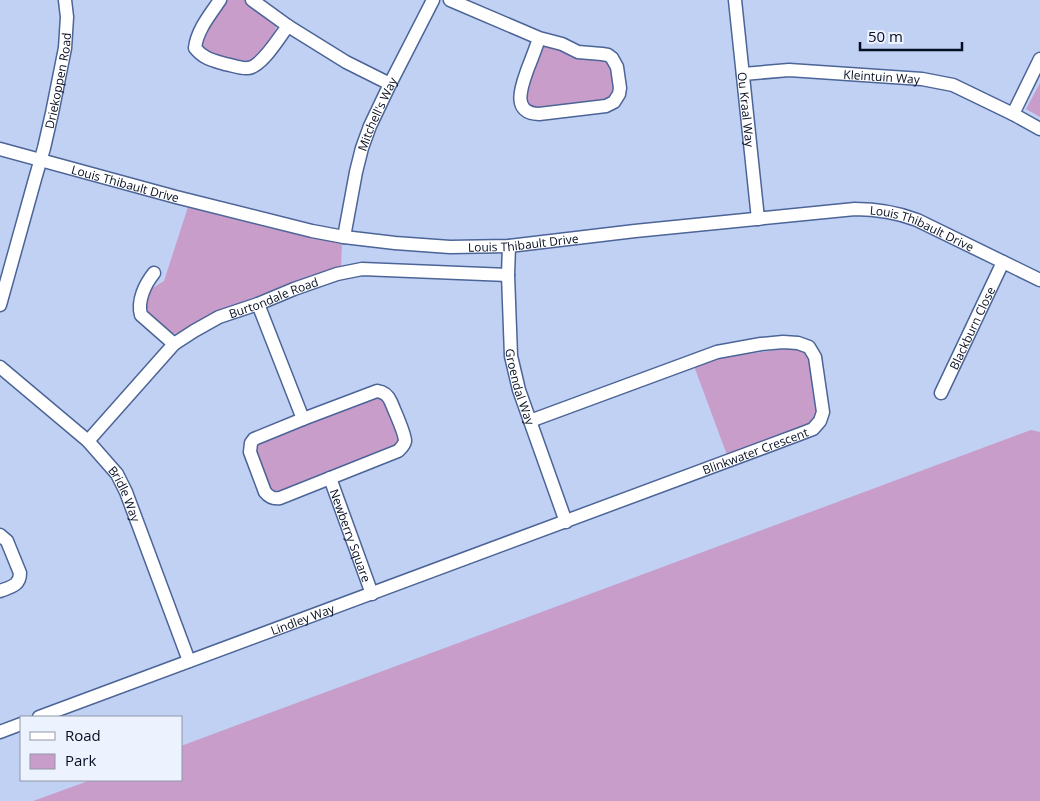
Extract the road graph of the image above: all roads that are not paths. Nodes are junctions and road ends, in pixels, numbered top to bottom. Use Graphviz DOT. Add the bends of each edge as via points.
graph roads {
  1 [pos="66,0"];
  2 [pos="220,0"];
  3 [pos="252,0"];
  4 [pos="433,0"];
  5 [pos="450,0"];
  6 [pos="735,0"];
  7 [pos="288,26"];
  8 [pos="539,38"];
  9 [pos="1040,59"];
  10 [pos="743,74"];
  11 [pos="390,84"];
  12 [pos="1013,114"];
  13 [pos="1040,129"];
  14 [pos="0,149"];
  15 [pos="41,160"];
  16 [pos="758,219"];
  17 [pos="344,237"];
  18 [pos="509,246"];
  19 [pos="1003,262"];
  20 [pos="154,273"];
  21 [pos="508,275"];
  22 [pos="1040,280"];
  23 [pos="258,304"];
  24 [pos="0,305"];
  25 [pos="174,344"];
  26 [pos="0,367"];
  27 [pos="941,393"];
  28 [pos="303,419"];
  29 [pos="530,421"];
  30 [pos="88,442"];
  31 [pos="330,478"];
  32 [pos="566,522"];
  33 [pos="0,535"];
  34 [pos="0,592"];
  35 [pos="372,594"];
  36 [pos="189,661"];
  37 [pos="42,716"];
  38 [pos="20,724"];
  39 [pos="0,732"];
  1 -- 15 [label="street, Driekoppen Road" via="65,48"];
  2 -- 7 [label="street" via="196,39 195,48 201,56 247,69 254,67"];
  3 -- 7 [label="street"];
  4 -- 11 [label="street, Mitchell's Way"];
  5 -- 8 [label="street"];
  6 -- 10 [label="street, Ou Kraal Way"];
  7 -- 11 [label="street" via="346,62"];
  8 -- 8 [label="street" via="578,52 612,58 617,67 620,88 617,98 606,106 540,114 528,111 521,104 520,95"];
  9 -- 12 [label="street"];
  10 -- 12 [label="street, Kleintuin Way" via="789,70 922,79 953,85"];
  10 -- 16 [label="street, Ou Kraal Way"];
  11 -- 17 [label="street, Mitchell's Way" via="362,148"];
  12 -- 13 [label="street, Kleintuin Way"];
  14 -- 15 [label="street, Louis Thibault Drive"];
  15 -- 17 [label="street, Louis Thibault Drive" via="176,197"];
  15 -- 24 [label="street, Driekoppen Road"];
  16 -- 18 [label="street, Louis Thibault Drive"];
  16 -- 19 [label="street, Louis Thibault Drive" via="855,209 887,211 917,220"];
  17 -- 18 [label="street, Louis Thibault Drive" via="395,244"];
  18 -- 21 [label="street, Groendal Way"];
  19 -- 22 [label="street, Louis Thibault Drive"];
  19 -- 27 [label="street, Blackburn Close"];
  20 -- 25 [label="street" via="141,300 141,315"];
  21 -- 23 [label="street, Burtondale Road" via="362,269 336,274"];
  21 -- 29 [label="street, Groendal Way" via="511,356"];
  23 -- 25 [label="street, Burtondale Road" via="219,317"];
  23 -- 28 [label="street"];
  25 -- 30 [label="street, Burtondale Road"];
  26 -- 30 [label="street, Bridle Way"];
  28 -- 31 [label="street, Newberry Square" via="259,436 251,443 250,452 265,492 272,498 280,498"];
  28 -- 31 [label="street, Newberry Square" via="372,392 381,392 389,397 404,436 402,448"];
  29 -- 32 [label="street, Groendal Way"];
  29 -- 32 [label="street, Blinkwater Crescent" via="717,352 761,344 798,342 815,356 823,412 813,429"];
  30 -- 36 [label="street, Bridle Way" via="117,474 126,492"];
  31 -- 35 [label="street, Newberry Square"];
  32 -- 35 [label="street, Lindley Way"];
  33 -- 34 [label="street" via="7,541 20,577 15,586"];
  35 -- 36 [label="street, Lindley Way"];
  36 -- 37 [label="street, Lindley Way"];
  38 -- 39 [label="street"];
}
